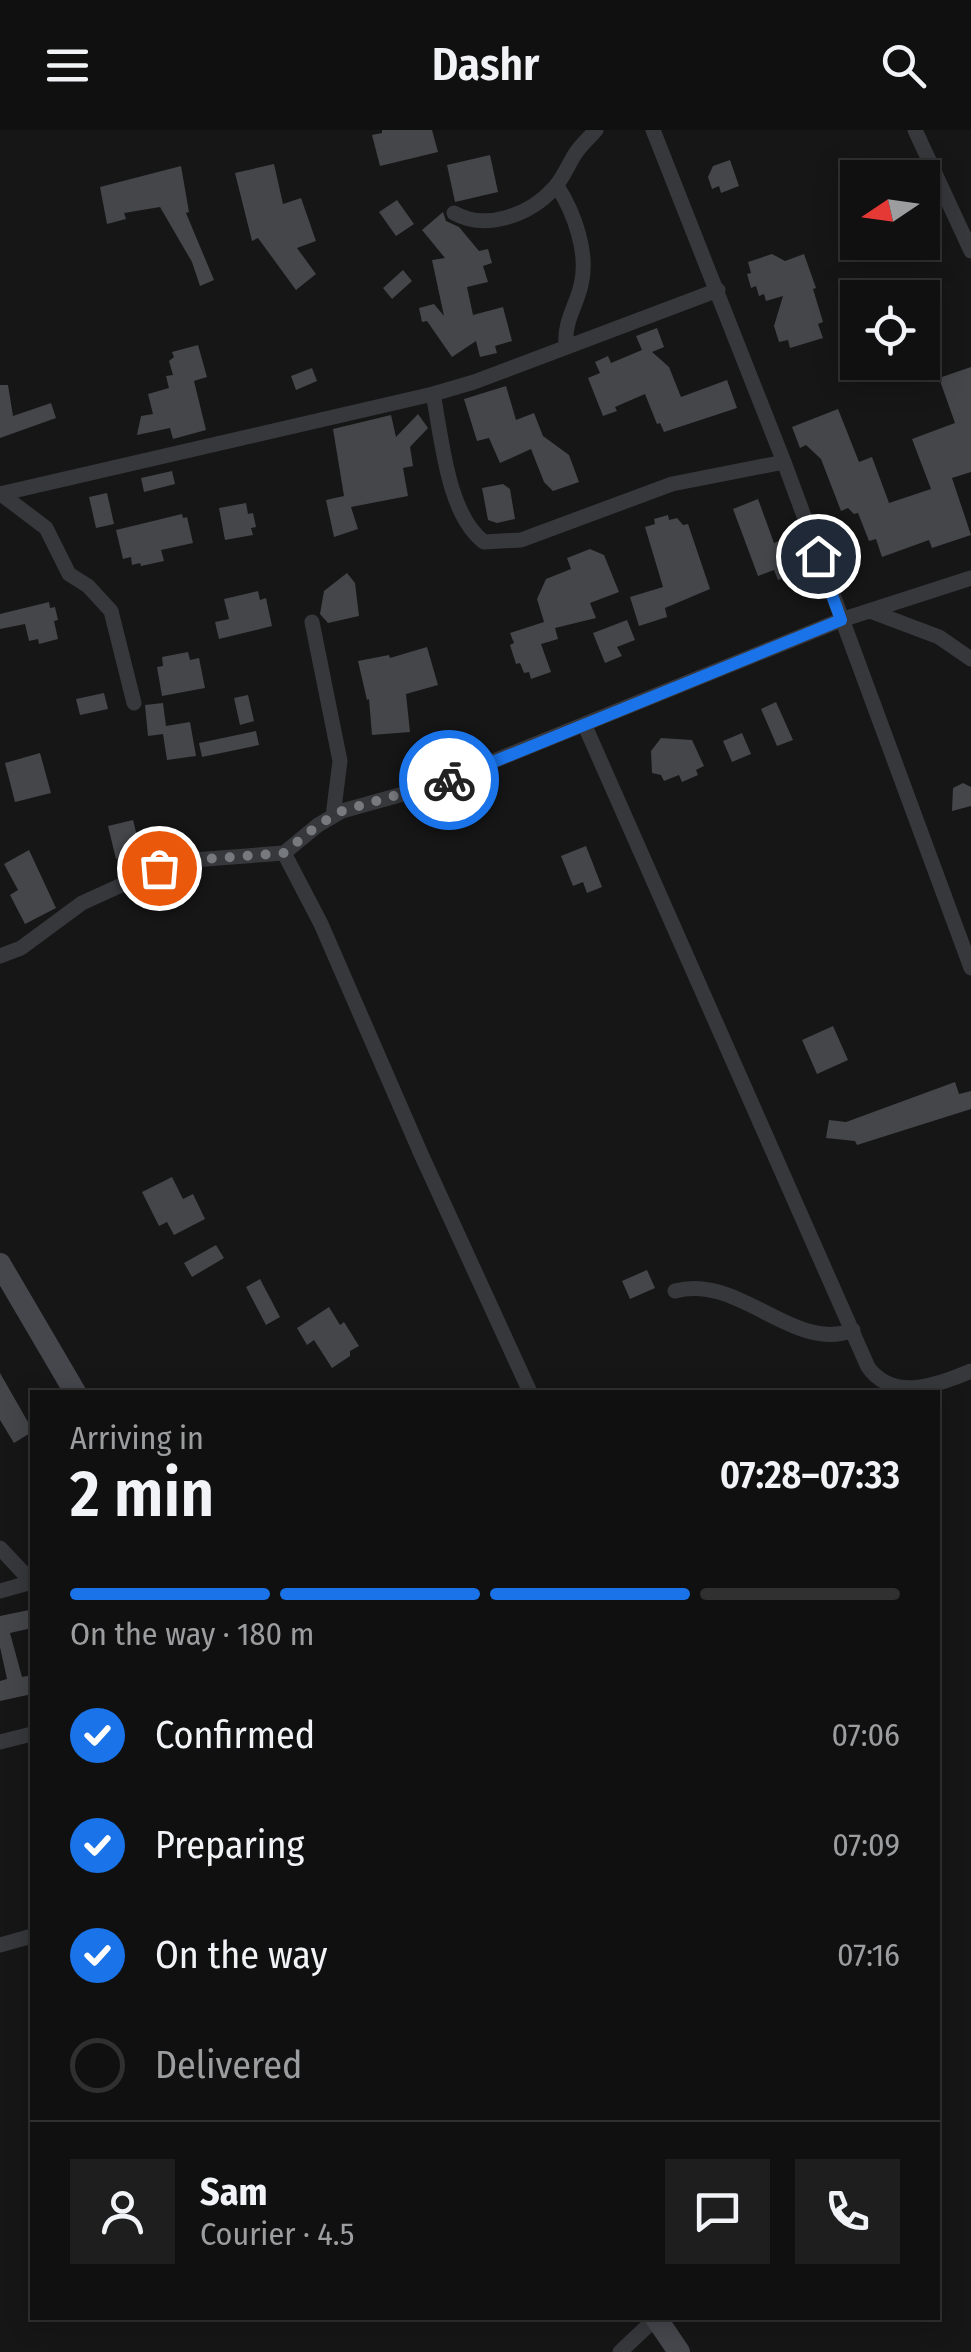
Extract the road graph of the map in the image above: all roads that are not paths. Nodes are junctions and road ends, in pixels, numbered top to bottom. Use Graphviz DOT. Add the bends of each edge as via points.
graph roads {
  1 [pos="596,130"];
  2 [pos="652,130"];
  3 [pos="915,130"];
  4 [pos="556,186"];
  5 [pos="454,213"];
  6 [pos="971,251"];
  7 [pos="718,290"];
  8 [pos="566,345"];
  9 [pos="433,394"];
  10 [pos="784,462"];
  11 [pos="0,494"];
  12 [pos="971,578"];
  13 [pos="870,611"];
  14 [pos="841,620"];
  15 [pos="312,622"];
  16 [pos="971,659"];
  17 [pos="134,703"];
  18 [pos="585,726"];
  19 [pos="334,816"];
  20 [pos="284,853"];
  21 [pos="0,956"];
  22 [pos="971,968"];
  23 [pos="0,1264"];
  24 [pos="675,1291"];
  25 [pos="853,1330"];
  26 [pos="971,1370"];
  27 [pos="75,1390"];
  28 [pos="529,1390"];
  29 [pos="0,1548"];
  30 [pos="30,1580"];
  31 [pos="30,1583"];
  32 [pos="0,1591"];
  33 [pos="30,1734"];
  34 [pos="0,1742"];
  35 [pos="30,1937"];
  36 [pos="0,1945"];
  37 [pos="654,2320"];
  38 [pos="657,2320"];
  39 [pos="620,2352"];
  40 [pos="679,2352"];
  1 -- 4 [label="street"];
  2 -- 7 [label="street"];
  3 -- 6 [label="street"];
  4 -- 5 [label="street" via="498,220 468,221"];
  4 -- 8 [label="street" via="570,208 583,266 564,328"];
  7 -- 8 [label="street"];
  7 -- 10 [label="street"];
  8 -- 9 [label="street"];
  9 -- 10 [label="street" via="459,508 484,542 521,540 672,484"];
  9 -- 11 [label="street"];
  10 -- 14 [label="street"];
  11 -- 17 [label="street" via="46,528 70,574 111,611"];
  12 -- 13 [label="street"];
  13 -- 14 [label="street"];
  13 -- 16 [label="street" via="940,637"];
  14 -- 18 [label="street"];
  14 -- 22 [label="street"];
  15 -- 19 [label="street" via="340,761"];
  18 -- 19 [label="street"];
  18 -- 25 [label="street"];
  19 -- 20 [label="street"];
  20 -- 21 [label="street" via="159,868 82,903"];
  20 -- 28 [label="street" via="322,924"];
  23 -- 27 [label="street"];
  24 -- 25 [label="street" via="718,1290 828,1335"];
  25 -- 26 [label="street" via="874,1376 894,1388"];
  29 -- 30 [label="street"];
  31 -- 32 [label="street"];
  33 -- 34 [label="street"];
  35 -- 36 [label="street"];
  37 -- 39 [label="street"];
  38 -- 40 [label="street"];
}
